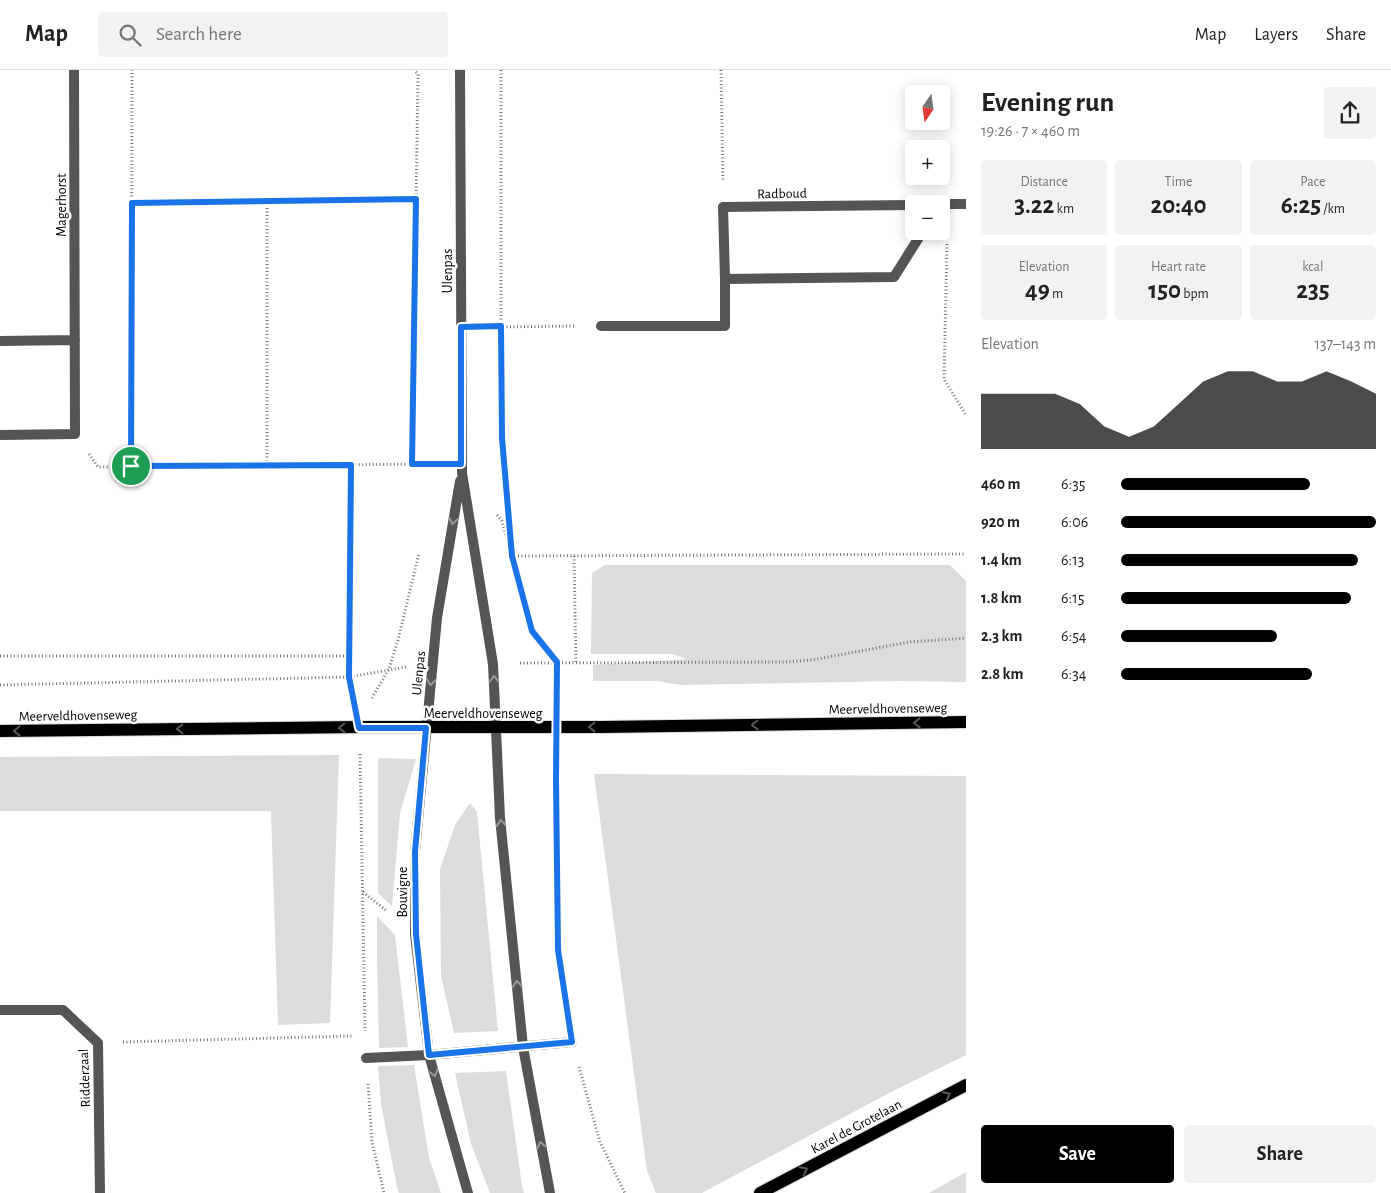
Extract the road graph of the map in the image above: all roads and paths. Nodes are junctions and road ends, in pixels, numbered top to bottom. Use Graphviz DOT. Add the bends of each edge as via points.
graph roads {
  1 [pos="74,70"];
  2 [pos="132,70"];
  3 [pos="414,70"];
  4 [pos="460,70"];
  5 [pos="501,70"];
  6 [pos="721,70"];
  7 [pos="416,199"];
  8 [pos="267,201"];
  9 [pos="132,203"];
  10 [pos="950,204"];
  11 [pos="966,204"];
  12 [pos="905,205"];
  13 [pos="723,207"];
  14 [pos="917,240"];
  15 [pos="945,240"];
  16 [pos="724,279"];
  17 [pos="501,326"];
  18 [pos="601,326"];
  19 [pos="461,327"];
  20 [pos="75,340"];
  21 [pos="0,342"];
  22 [pos="966,415"];
  23 [pos="76,434"];
  24 [pos="0,435"];
  25 [pos="412,464"];
  26 [pos="351,465"];
  27 [pos="131,466"];
  28 [pos="267,466"];
  29 [pos="461,468"];
  30 [pos="496,514"];
  31 [pos="966,554"];
  32 [pos="512,556"];
  33 [pos="574,556"];
  34 [pos="966,638"];
  35 [pos="0,656"];
  36 [pos="349,656"];
  37 [pos="557,662"];
  38 [pos="576,663"];
  39 [pos="349,677"];
  40 [pos="0,685"];
  41 [pos="966,722"];
  42 [pos="359,728"];
  43 [pos="426,728"];
  44 [pos="496,728"];
  45 [pos="556,728"];
  46 [pos="0,731"];
  47 [pos="362,892"];
  48 [pos="0,1010"];
  49 [pos="355,1036"];
  50 [pos="572,1042"];
  51 [pos="98,1043"];
  52 [pos="523,1046"];
  53 [pos="429,1055"];
  54 [pos="366,1058"];
  55 [pos="966,1085"];
  56 [pos="100,1193"];
  57 [pos="468,1193"];
  58 [pos="550,1193"];
  59 [pos="624,1193"];
  60 [pos="760,1193"];
  1 -- 20 [label="street, Magerhorst"];
  2 -- 9 [label="path"];
  3 -- 7 [label="path" via="418,74"];
  4 -- 19 [label="street, Ulenpas"];
  5 -- 17 [label="path"];
  6 -- 13 [label="path"];
  7 -- 8 [label="path"];
  7 -- 25 [label="path"];
  8 -- 9 [label="path"];
  8 -- 28 [label="path"];
  9 -- 27 [label="path"];
  10 -- 11 [label="street"];
  12 -- 13 [label="street, Radboud"];
  13 -- 16 [label="street"];
  14 -- 16 [label="street" via="894,277"];
  15 -- 22 [label="path" via="944,379"];
  16 -- 18 [label="street" via="726,326"];
  17 -- 18 [label="path"];
  17 -- 19 [label="path"];
  17 -- 32 [label="path" via="502,438"];
  19 -- 29 [label="street, Ulenpas"];
  20 -- 21 [label="street"];
  20 -- 23 [label="street, Magerhorst"];
  23 -- 24 [label="street"];
  23 -- 27 [label="path" via="98,467"];
  25 -- 26 [label="path"];
  25 -- 29 [label="path"];
  26 -- 28 [label="path"];
  26 -- 36 [label="path"];
  27 -- 28 [label="path"];
  29 -- 43 [label="street, Ulenpas, one-way" via="437,618"];
  44 -- 29 [label="street, Ulenpas, one-way" via="493,664"];
  30 -- 32 [label="path" via="502,521"];
  31 -- 33 [label="path"];
  32 -- 33 [label="path"];
  32 -- 37 [label="path" via="532,631"];
  33 -- 38 [label="path"];
  34 -- 38 [label="path" via="909,642 785,662"];
  35 -- 36 [label="path"];
  36 -- 39 [label="path"];
  37 -- 38 [label="path"];
  37 -- 45 [label="path"];
  39 -- 40 [label="path"];
  39 -- 42 [label="path"];
  39 -- 42 [label="path" via="389,669"];
  41 -- 45 [label="main road, Meerveldhovenseweg, one-way"];
  42 -- 43 [label="main road, Meerveldhovenseweg"];
  42 -- 46 [label="main road, Meerveldhovenseweg, one-way"];
  42 -- 47 [label="path"];
  43 -- 44 [label="main road, Meerveldhovenseweg"];
  43 -- 53 [label="street, Bouvigne" via="415,852 416,934"];
  44 -- 45 [label="main road, Meerveldhovenseweg"];
  52 -- 44 [label="street, one-way" via="500,818"];
  45 -- 50 [label="path" via="558,950"];
  48 -- 51 [label="street, Ridderzaal" via="63,1010"];
  49 -- 51 [label="path"];
  50 -- 52 [label="street"];
  50 -- 59 [label="path" via="600,1142"];
  51 -- 56 [label="street, Ridderzaal"];
  52 -- 53 [label="street"];
  58 -- 52 [label="street, one-way"];
  53 -- 54 [label="street"];
  53 -- 57 [label="street, Bouvigne, one-way"];
  60 -- 55 [label="main road, Karel de Grotelaan, one-way"];
}
